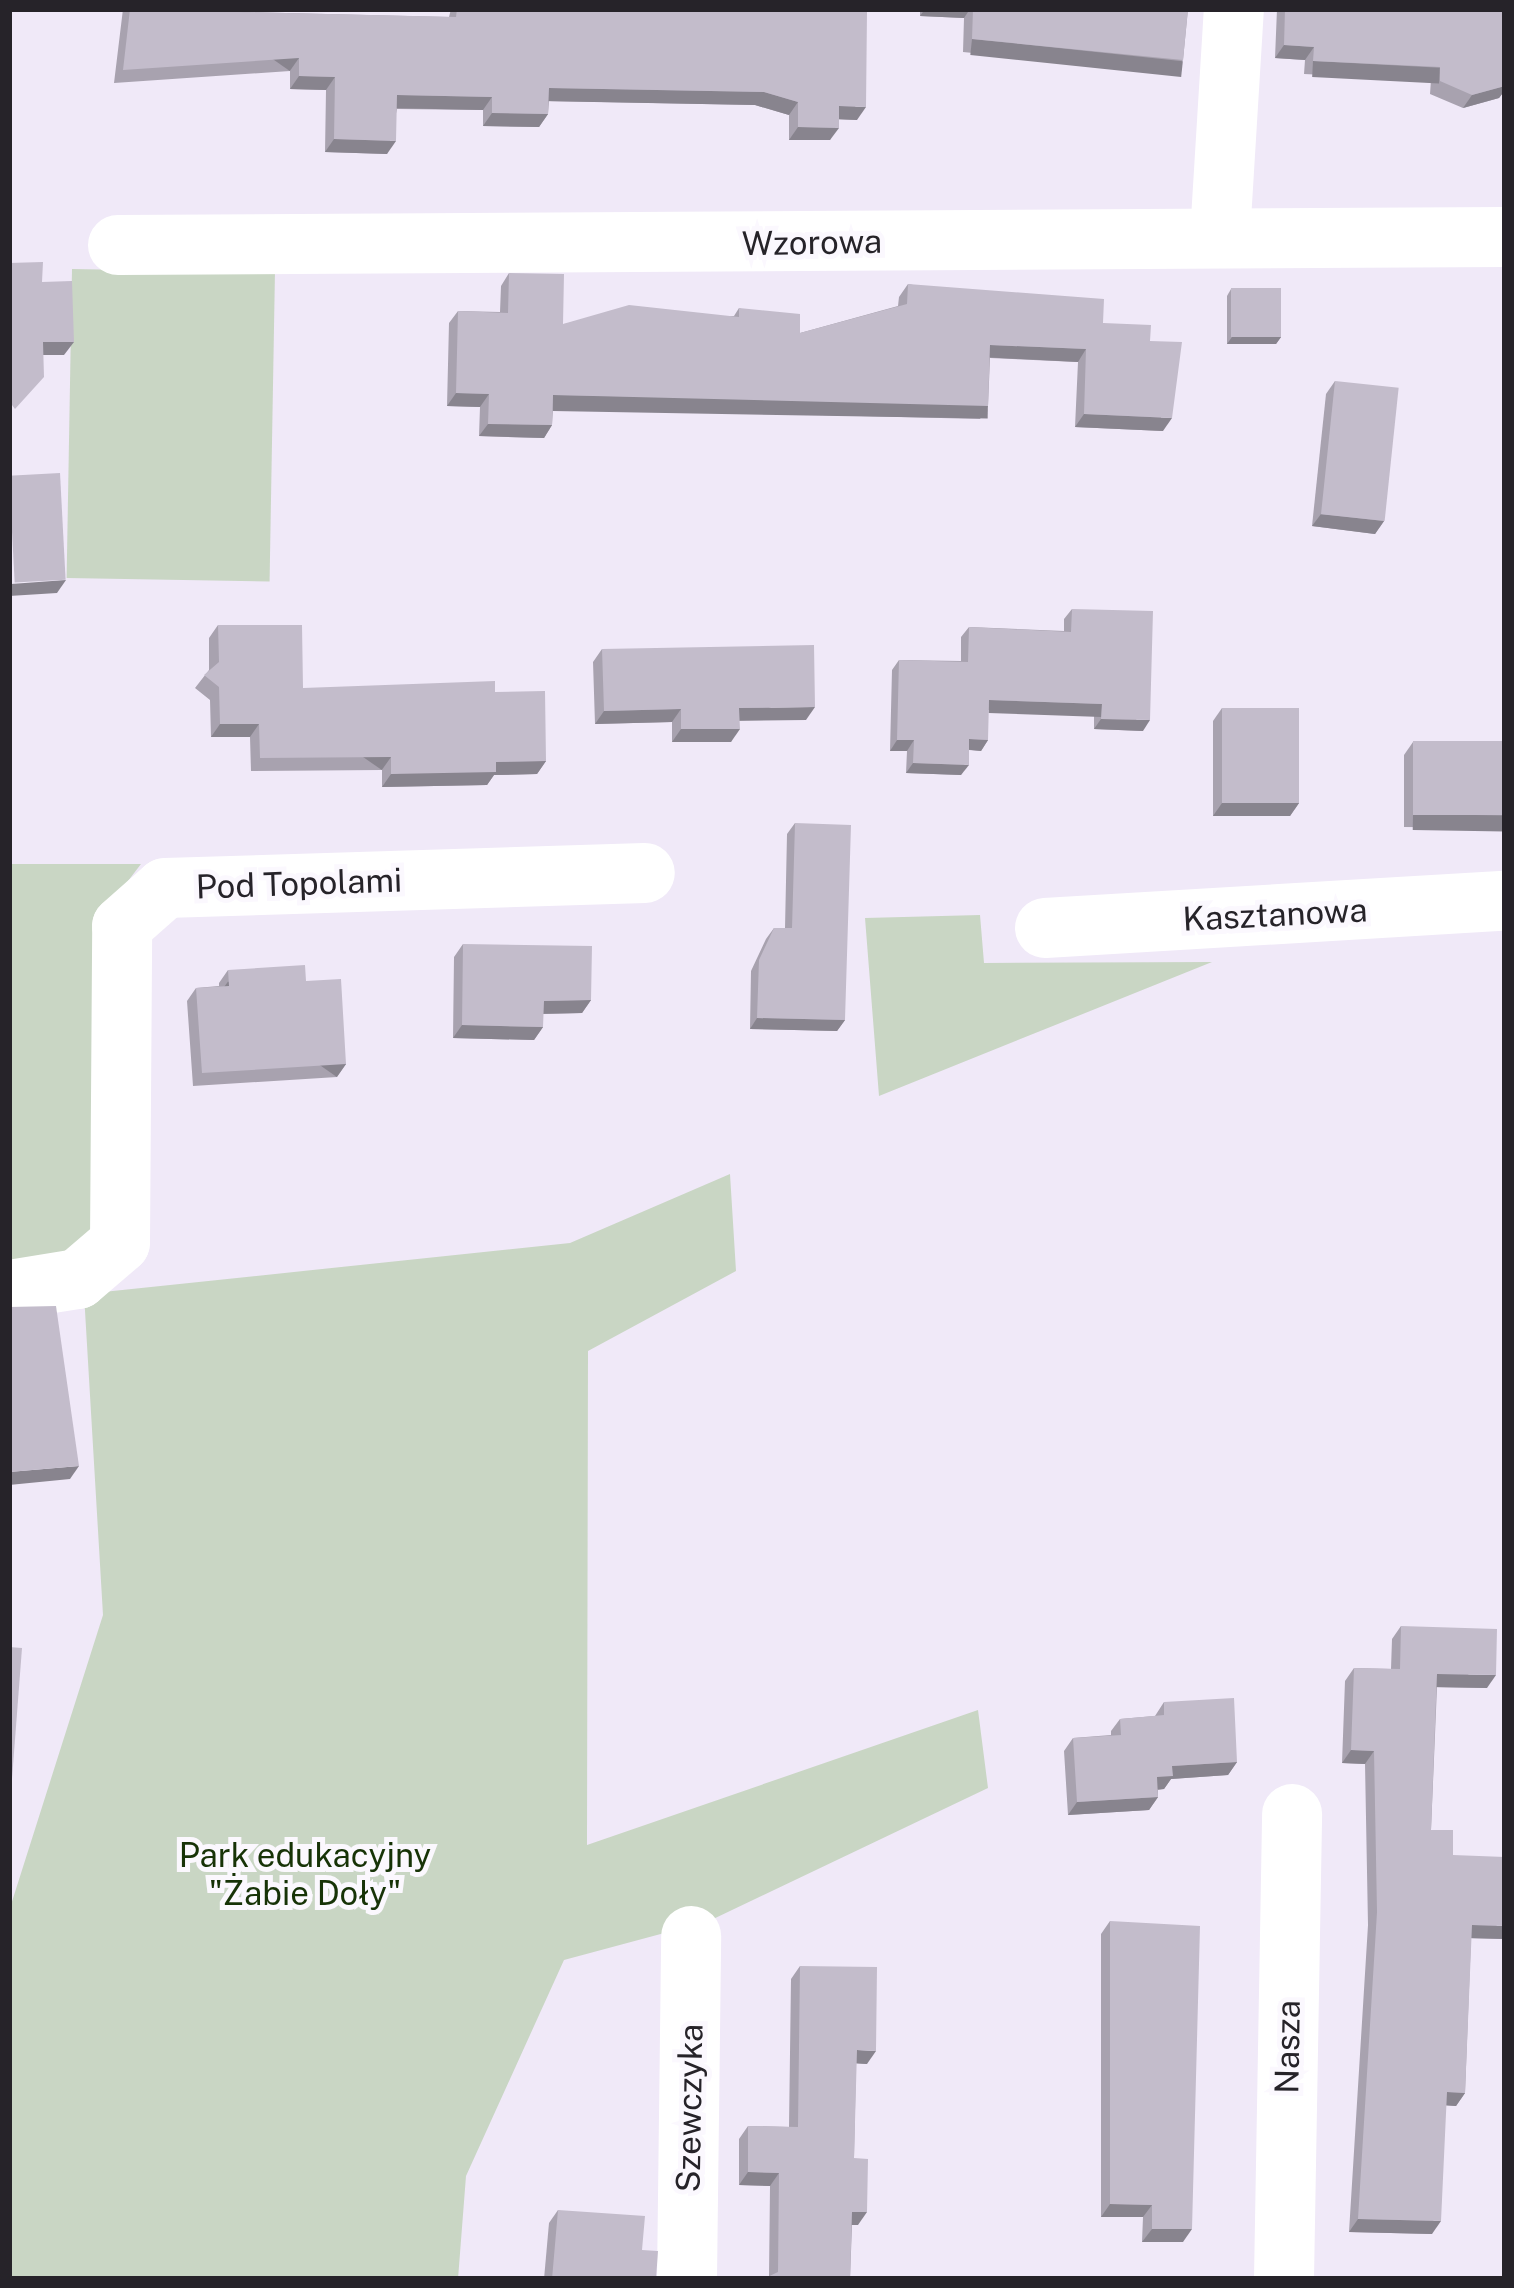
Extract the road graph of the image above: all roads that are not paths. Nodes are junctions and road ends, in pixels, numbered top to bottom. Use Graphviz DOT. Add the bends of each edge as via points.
graph roads {
  1 [pos="1234,9"];
  2 [pos="1220,236"];
  3 [pos="1505,237"];
  4 [pos="118,245"];
  5 [pos="645,872"];
  6 [pos="1505,901"];
  7 [pos="1045,928"];
  8 [pos="9,1290"];
  9 [pos="1292,1814"];
  10 [pos="691,1936"];
  11 [pos="687,2279"];
  12 [pos="1284,2279"];
  1 -- 2 [label="street"];
  2 -- 3 [label="street, Wzorowa"];
  2 -- 4 [label="street, Wzorowa"];
  5 -- 8 [label="street, Pod Topolami" via="165,888 122,926 120,1244 78,1280"];
  6 -- 7 [label="street, Kasztanowa"];
  9 -- 12 [label="street, Nasza"];
  10 -- 11 [label="street, Szewczyka"];
}
